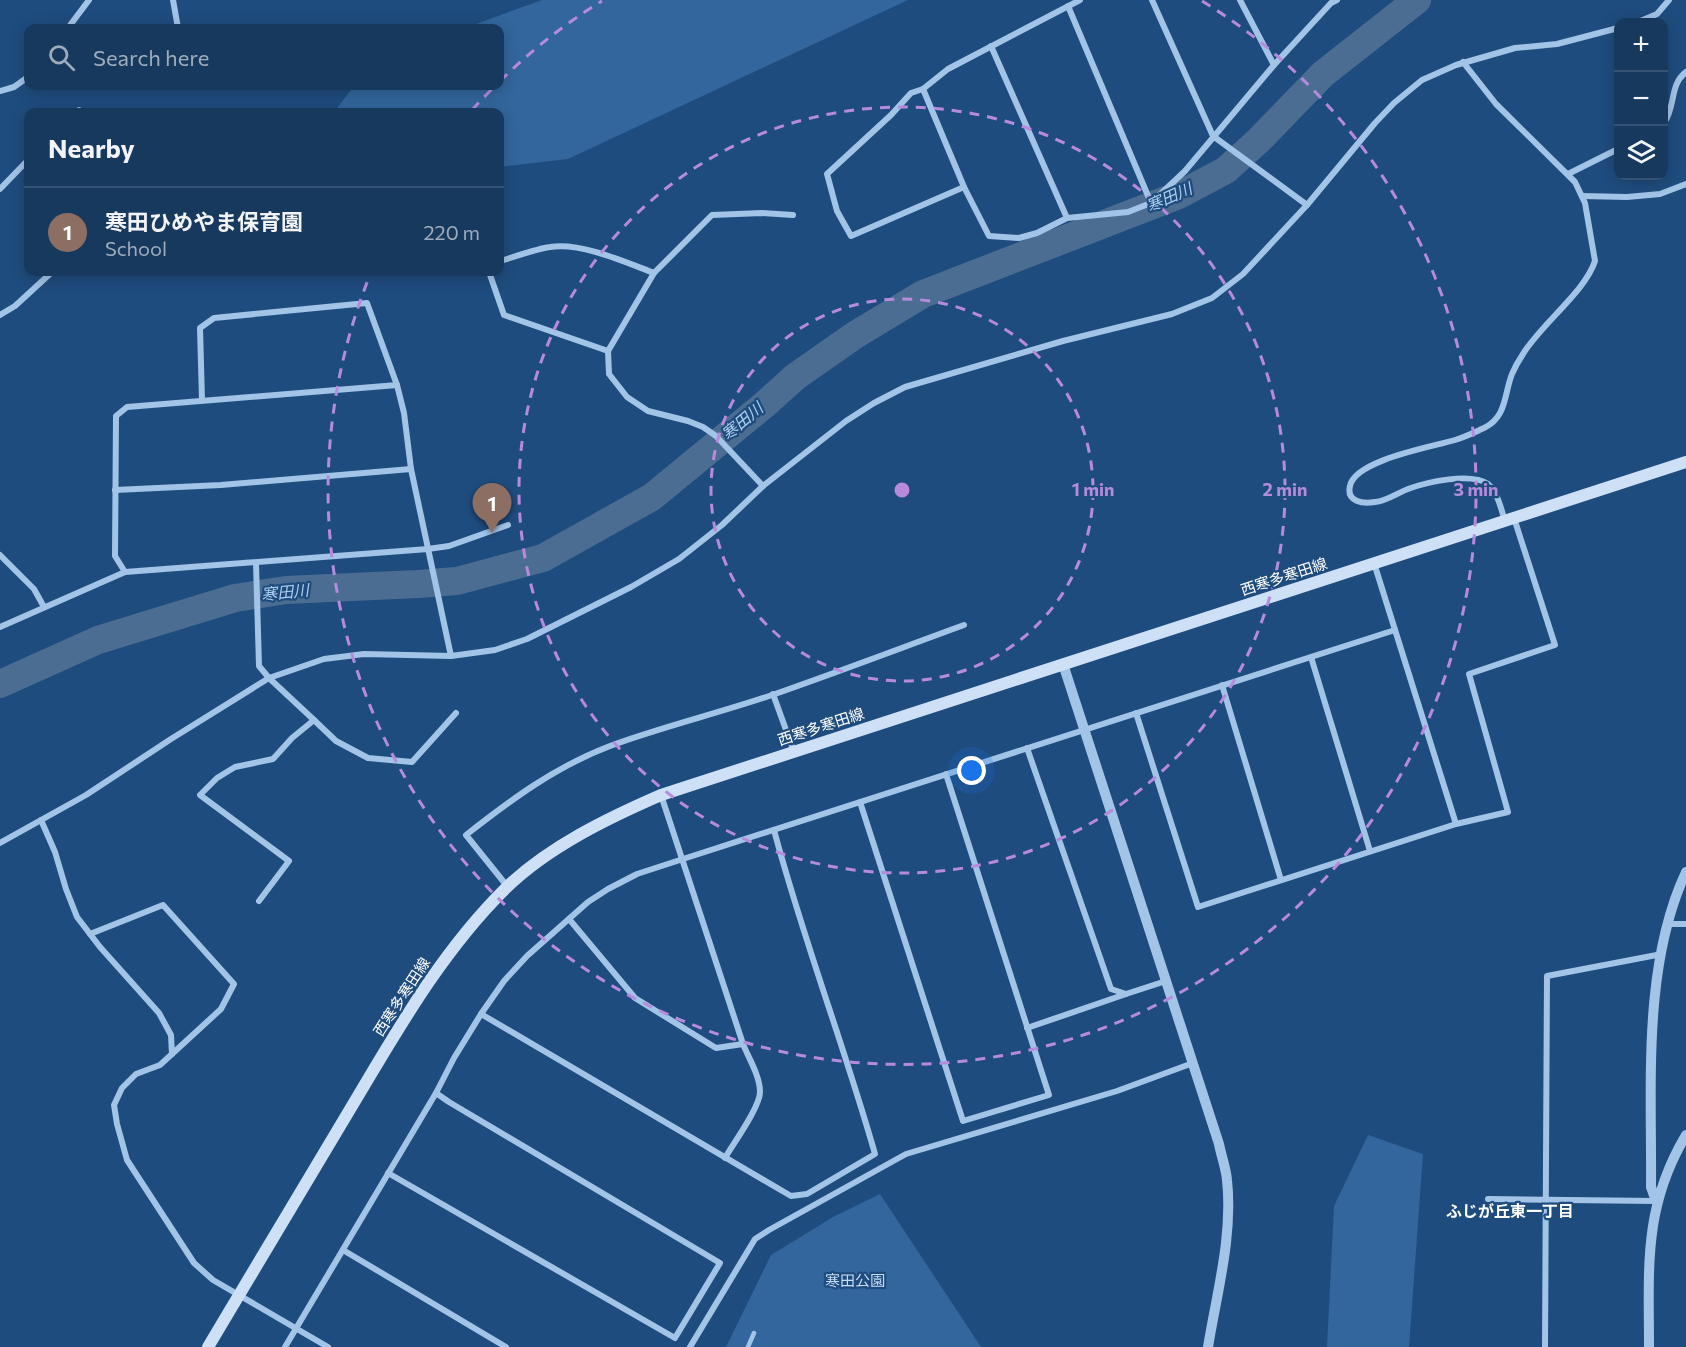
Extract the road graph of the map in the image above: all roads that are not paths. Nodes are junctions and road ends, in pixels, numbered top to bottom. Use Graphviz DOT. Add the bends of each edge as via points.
graph roads {
  1 [pos="89,0"];
  2 [pos="173,0"];
  3 [pos="1080,0"];
  4 [pos="1152,0"];
  5 [pos="1240,0"];
  6 [pos="1669,0"];
  7 [pos="1332,1"];
  8 [pos="1068,6"];
  9 [pos="1648,18"];
  10 [pos="71,24"];
  11 [pos="177,24"];
  12 [pos="1614,29"];
  13 [pos="991,46"];
  14 [pos="1463,62"];
  15 [pos="1274,65"];
  16 [pos="1686,72"];
  17 [pos="24,80"];
  18 [pos="923,89"];
  19 [pos="0,91"];
  20 [pos="1668,115"];
  21 [pos="1213,136"];
  22 [pos="1614,151"];
  23 [pos="24,164"];
  24 [pos="1568,174"];
  25 [pos="1686,184"];
  26 [pos="964,187"];
  27 [pos="0,189"];
  28 [pos="1582,196"];
  29 [pos="1151,203"];
  30 [pos="1307,205"];
  31 [pos="793,215"];
  32 [pos="1067,218"];
  33 [pos="504,260"];
  34 [pos="654,273"];
  35 [pos="48,276"];
  36 [pos="490,276"];
  37 [pos="0,315"];
  38 [pos="608,351"];
  39 [pos="397,385"];
  40 [pos="202,400"];
  41 [pos="1686,462"];
  42 [pos="411,469"];
  43 [pos="763,486"];
  44 [pos="115,490"];
  45 [pos="1510,519"];
  46 [pos="508,525"];
  47 [pos="428,549"];
  48 [pos="0,555"];
  49 [pos="256,562"];
  50 [pos="1374,563"];
  51 [pos="125,572"];
  52 [pos="44,607"];
  53 [pos="964,625"];
  54 [pos="0,627"];
  55 [pos="1395,630"];
  56 [pos="451,656"];
  57 [pos="1311,657"];
  58 [pos="1064,664"];
  59 [pos="269,678"];
  60 [pos="1222,685"];
  61 [pos="773,694"];
  62 [pos="456,713"];
  63 [pos="1136,713"];
  64 [pos="314,720"];
  65 [pos="1085,729"];
  66 [pos="1027,748"];
  67 [pos="794,752"];
  68 [pos="946,774"];
  69 [pos="661,795"];
  70 [pos="860,802"];
  71 [pos="41,820"];
  72 [pos="1456,824"];
  73 [pos="774,830"];
  74 [pos="0,843"];
  75 [pos="1370,851"];
  76 [pos="683,859"];
  77 [pos="1686,872"];
  78 [pos="1281,880"];
  79 [pos="507,886"];
  80 [pos="259,901"];
  81 [pos="569,919"];
  82 [pos="1668,924"];
  83 [pos="1686,924"];
  84 [pos="90,934"];
  85 [pos="1662,954"];
  86 [pos="1166,981"];
  87 [pos="1126,994"];
  88 [pos="481,1014"];
  89 [pos="1027,1028"];
  90 [pos="743,1044"];
  91 [pos="172,1054"];
  92 [pos="1192,1063"];
  93 [pos="436,1093"];
  94 [pos="1686,1135"];
  95 [pos="725,1158"];
  96 [pos="388,1173"];
  97 [pos="1488,1199"];
  98 [pos="1546,1200"];
  99 [pos="1656,1201"];
  100 [pos="343,1250"];
  101 [pos="239,1294"];
  102 [pos="296,1328"];
  103 [pos="754,1333"];
  104 [pos="208,1347"];
  105 [pos="285,1347"];
  106 [pos="328,1347"];
  107 [pos="506,1347"];
  108 [pos="690,1347"];
  109 [pos="748,1347"];
  110 [pos="1208,1347"];
  111 [pos="1545,1347"];
  112 [pos="1649,1347"];
  1 -- 10 [label="street"];
  2 -- 11 [label="street"];
  3 -- 8 [label="street"];
  4 -- 21 [label="street"];
  5 -- 15 [label="street"];
  6 -- 9 [label="street" via="1657,14"];
  7 -- 15 [label="street"];
  8 -- 13 [label="street"];
  8 -- 29 [label="street"];
  12 -- 14 [label="street"];
  13 -- 18 [label="street" via="948,69"];
  13 -- 32 [label="street"];
  14 -- 24 [label="street" via="1496,104"];
  14 -- 30 [label="street" via="1433,74 1394,103"];
  15 -- 21 [label="street"];
  16 -- 20 [label="street" via="1676,83"];
  17 -- 19 [label="street"];
  18 -- 26 [label="street"];
  18 -- 26 [label="street" via="910,93 826,174 837,211 851,236"];
  21 -- 29 [label="street" via="1185,171"];
  21 -- 30 [label="street"];
  22 -- 24 [label="street"];
  23 -- 27 [label="street"];
  24 -- 28 [label="street"];
  25 -- 28 [label="street" via="1660,194"];
  26 -- 32 [label="street" via="989,236 1019,238"];
  28 -- 45 [label="street" via="1594,265 1524,352 1512,374 1498,418 1458,439 1388,459 1356,476 1350,486 1353,500 1371,502 1415,487 1463,478 1478,480 1493,490"];
  29 -- 32 [label="street" via="1128,212"];
  30 -- 43 [label="street" via="1243,273 1212,298 1172,314 905,387 846,421"];
  31 -- 34 [label="street" via="712,215"];
  33 -- 34 [label="street" via="550,246 596,252"];
  34 -- 38 [label="street"];
  35 -- 37 [label="street"];
  36 -- 38 [label="street" via="504,315"];
  38 -- 43 [label="street" via="609,374 627,398 648,411 703,427"];
  39 -- 40 [label="street"];
  39 -- 40 [label="street" via="367,303 214,318 200,328"];
  39 -- 42 [label="street"];
  40 -- 44 [label="street" via="127,407 116,416"];
  41 -- 45 [label="main road, 西寒多寒田線"];
  42 -- 44 [label="street"];
  42 -- 47 [label="street"];
  43 -- 56 [label="street" via="679,559 631,587 527,639 495,650"];
  44 -- 51 [label="street" via="115,556"];
  45 -- 50 [label="main road, 西寒多寒田線"];
  45 -- 72 [label="street" via="1555,645 1469,674 1508,812"];
  46 -- 47 [label="street" via="449,546"];
  47 -- 49 [label="street"];
  47 -- 56 [label="street"];
  48 -- 52 [label="street" via="34,589"];
  49 -- 51 [label="street"];
  49 -- 59 [label="street" via="259,666"];
  50 -- 55 [label="street"];
  50 -- 58 [label="main road, 西寒多寒田線"];
  51 -- 52 [label="street"];
  52 -- 54 [label="street"];
  53 -- 61 [label="street"];
  55 -- 57 [label="street"];
  55 -- 72 [label="street"];
  56 -- 59 [label="street" via="364,654 324,659"];
  57 -- 60 [label="street"];
  57 -- 75 [label="street"];
  58 -- 65 [label="street"];
  58 -- 67 [label="main road, 西寒多寒田線"];
  59 -- 64 [label="street"];
  59 -- 71 [label="street"];
  60 -- 63 [label="street"];
  60 -- 78 [label="street"];
  61 -- 67 [label="street"];
  61 -- 79 [label="street" via="608,747 525,790 466,835"];
  62 -- 64 [label="street" via="412,762 368,758 336,741"];
  63 -- 65 [label="street"];
  63 -- 78 [label="street" via="1198,907"];
  64 -- 80 [label="street" via="273,759 235,766 200,795 289,861"];
  65 -- 66 [label="street"];
  65 -- 86 [label="street"];
  66 -- 68 [label="street"];
  66 -- 87 [label="street" via="1111,989"];
  67 -- 69 [label="main road, 西寒多寒田線"];
  68 -- 70 [label="street"];
  68 -- 89 [label="street"];
  69 -- 76 [label="street"];
  69 -- 79 [label="main road, 西寒多寒田線" via="610,817 538,861"];
  70 -- 73 [label="street"];
  70 -- 89 [label="street" via="963,1121 1049,1095"];
  71 -- 74 [label="street"];
  71 -- 84 [label="street" via="77,917"];
  72 -- 75 [label="street"];
  73 -- 76 [label="street"];
  73 -- 95 [label="street" via="875,1154 807,1194 791,1197"];
  75 -- 78 [label="street"];
  76 -- 81 [label="street" via="637,874 588,902"];
  76 -- 90 [label="street"];
  77 -- 82 [label="street"];
  79 -- 101 [label="main road, 西寒多寒田線" via="471,926 411,1008"];
  81 -- 88 [label="street" via="527,956"];
  81 -- 90 [label="street" via="635,998 716,1048"];
  82 -- 83 [label="street"];
  82 -- 85 [label="street"];
  84 -- 91 [label="street" via="159,1013 171,1035"];
  84 -- 91 [label="street" via="163,905 234,984 221,1009"];
  85 -- 98 [label="street" via="1548,976"];
  85 -- 99 [label="street" via="1652,1063 1651,1187"];
  86 -- 87 [label="street"];
  86 -- 92 [label="street"];
  87 -- 89 [label="street"];
  88 -- 93 [label="street"];
  88 -- 95 [label="street"];
  90 -- 95 [label="street" via="759,1082 760,1095"];
  91 -- 101 [label="street" via="160,1065 136,1074 122,1088 114,1105 127,1160 194,1263 213,1280"];
  92 -- 108 [label="street" via="1117,1091 906,1154 769,1230 755,1239"];
  92 -- 110 [label="street" via="1219,1144 1227,1178 1229,1213"];
  93 -- 96 [label="street"];
  93 -- 96 [label="street" via="720,1263 675,1338"];
  94 -- 99 [label="street"];
  96 -- 100 [label="street"];
  97 -- 98 [label="street"];
  98 -- 99 [label="street"];
  98 -- 111 [label="street"];
  99 -- 112 [label="street" via="1650,1249"];
  100 -- 102 [label="street"];
  100 -- 107 [label="street"];
  101 -- 102 [label="street"];
  101 -- 104 [label="main road, 西寒多寒田線"];
  102 -- 105 [label="street"];
  102 -- 106 [label="street"];
  103 -- 109 [label="lane"];
}
